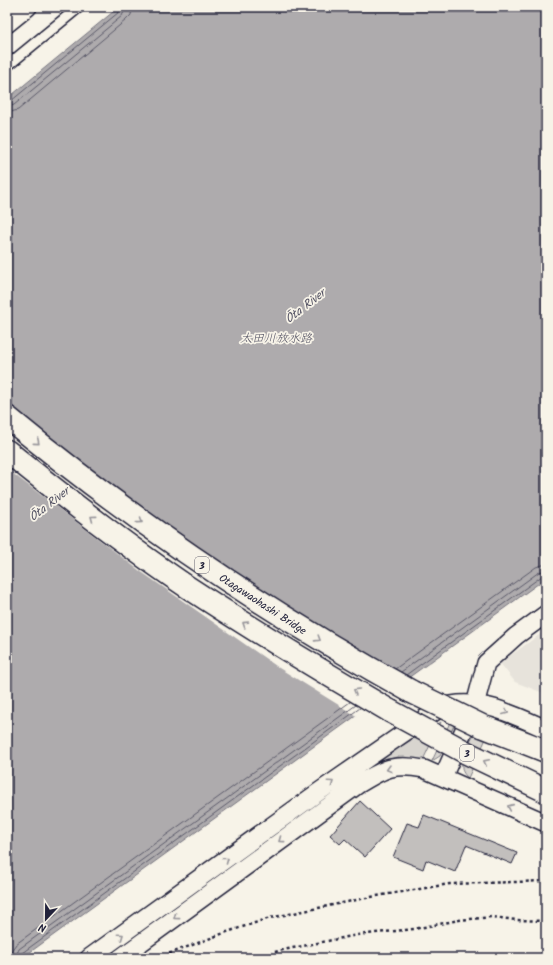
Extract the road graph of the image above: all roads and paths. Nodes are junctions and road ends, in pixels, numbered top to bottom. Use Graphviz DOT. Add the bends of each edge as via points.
graph roads {
  1 [pos="28,7"];
  2 [pos="79,7"];
  3 [pos="7,24"];
  4 [pos="7,66"];
  5 [pos="7,417"];
  6 [pos="7,451"];
  7 [pos="546,614"];
  8 [pos="475,705"];
  9 [pos="546,729"];
  10 [pos="546,751"];
  11 [pos="443,778"];
  12 [pos="546,791"];
  13 [pos="546,823"];
  14 [pos="546,881"];
  15 [pos="546,921"];
  16 [pos="88,958"];
  17 [pos="120,958"];
  18 [pos="158,958"];
  19 [pos="258,958"];
  1 -- 3 [label="street"];
  2 -- 4 [label="street"];
  5 -- 10 [label="highway, Otagawaohashi Bridge / 3, one-way, bridge" via="61,462 158,535 335,650 482,726"];
  12 -- 6 [label="highway, 3, one-way, bridge" via="468,754 278,645 129,545"];
  7 -- 8 [label="street" via="516,636 486,664"];
  8 -- 9 [label="street, one-way" via="498,709"];
  8 -- 11 [label="street"];
  16 -- 8 [label="street, one-way" via="440,708 449,704"];
  13 -- 11 [label="street, one-way"];
  11 -- 17 [label="street, one-way" via="424,769 406,765 380,771"];
  14 -- 18 [label="path" via="450,884 371,897 270,918"];
  15 -- 19 [label="path" via="492,917 459,920 414,929 358,935 278,951"];
}
